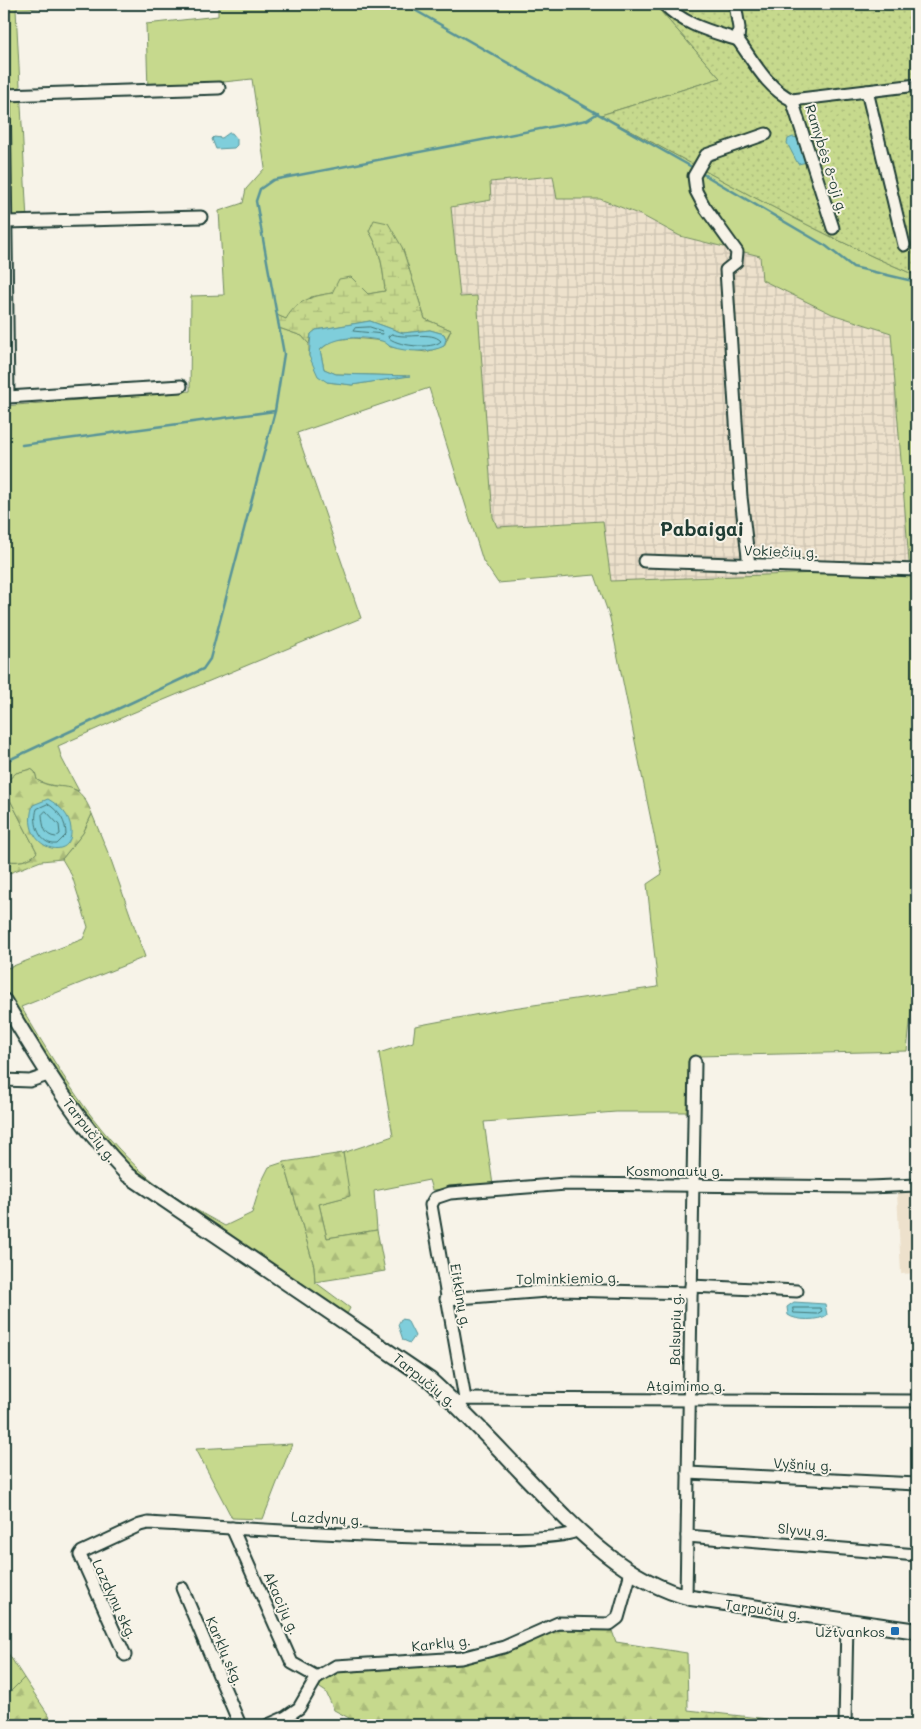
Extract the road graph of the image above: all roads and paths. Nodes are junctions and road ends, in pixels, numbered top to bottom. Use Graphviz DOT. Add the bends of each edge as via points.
graph roads {
  1 [pos="664,4"];
  2 [pos="735,4"];
  3 [pos="738,40"];
  4 [pos="917,84"];
  5 [pos="4,86"];
  6 [pos="219,88"];
  7 [pos="867,91"];
  8 [pos="4,96"];
  9 [pos="792,100"];
  10 [pos="766,134"];
  11 [pos="200,217"];
  12 [pos="6,222"];
  13 [pos="832,228"];
  14 [pos="904,246"];
  15 [pos="5,256"];
  16 [pos="181,386"];
  17 [pos="6,398"];
  18 [pos="644,561"];
  19 [pos="749,565"];
  20 [pos="917,570"];
  21 [pos="4,1001"];
  22 [pos="696,1062"];
  23 [pos="48,1075"];
  24 [pos="4,1080"];
  25 [pos="693,1185"];
  26 [pos="917,1185"];
  27 [pos="435,1198"];
  28 [pos="691,1289"];
  29 [pos="797,1291"];
  30 [pos="446,1299"];
  31 [pos="689,1400"];
  32 [pos="917,1401"];
  33 [pos="462,1403"];
  34 [pos="688,1474"];
  35 [pos="917,1484"];
  36 [pos="232,1528"];
  37 [pos="578,1530"];
  38 [pos="687,1536"];
  39 [pos="80,1555"];
  40 [pos="917,1555"];
  41 [pos="631,1572"];
  42 [pos="182,1588"];
  43 [pos="686,1597"];
  44 [pos="847,1621"];
  45 [pos="917,1631"];
  46 [pos="125,1655"];
  47 [pos="317,1677"];
  48 [pos="240,1725"];
  49 [pos="268,1725"];
  50 [pos="845,1725"];
  1 -- 3 [label="street" via="689,24"];
  2 -- 3 [label="street"];
  3 -- 9 [label="street" via="769,84"];
  4 -- 7 [label="street"];
  5 -- 8 [label="street"];
  6 -- 8 [label="street"];
  7 -- 9 [label="street"];
  7 -- 14 [label="street"];
  8 -- 12 [label="street"];
  9 -- 13 [label="street, Ramybės 8-oji g."];
  10 -- 19 [label="street" via="706,156 694,176 696,192 737,252 736,262 726,270 741,497"];
  11 -- 12 [label="street"];
  12 -- 15 [label="street"];
  15 -- 17 [label="street"];
  16 -- 17 [label="street"];
  18 -- 19 [label="street, Vokiečių g."];
  19 -- 20 [label="street, Vokiečių g."];
  21 -- 23 [label="main road, Tarpučių g."];
  22 -- 25 [label="street, Balsupių g."];
  23 -- 24 [label="street" via="30,1081"];
  23 -- 33 [label="main road, Tarpučių g." via="102,1149 128,1175"];
  25 -- 26 [label="street, Kosmonautų g."];
  25 -- 27 [label="street, Kosmonautų g." via="566,1184 450,1193"];
  25 -- 28 [label="street, Balsupių g."];
  27 -- 30 [label="street, Eitkūnų g." via="431,1205"];
  28 -- 29 [label="street, Tolminkiemio g."];
  28 -- 30 [label="street, Tolminkiemio g." via="560,1290"];
  28 -- 31 [label="street, Balsupių g."];
  30 -- 33 [label="street, Eitkūnų g."];
  31 -- 32 [label="street, Atgimimo g."];
  31 -- 33 [label="street, Atgimimo g."];
  31 -- 34 [label="street, Balsupių g."];
  33 -- 37 [label="main road, Tarpučių g."];
  34 -- 35 [label="street, Vyšnių g."];
  34 -- 38 [label="street, Balsupių g."];
  36 -- 37 [label="street, Lazdynų g." via="420,1538 536,1538 571,1535"];
  36 -- 39 [label="street, Lazdynų g." via="148,1523"];
  36 -- 47 [label="street, Akacijų g." via="292,1663"];
  37 -- 41 [label="main road, Tarpučių g."];
  38 -- 40 [label="street, Slyvų g."];
  38 -- 43 [label="street, Balsupių g."];
  39 -- 46 [label="street, Lazdynų skg."];
  41 -- 43 [label="main road, Tarpučių g."];
  41 -- 47 [label="street, Karklų g." via="618,1618 610,1624 558,1623 478,1655 448,1660 336,1666"];
  42 -- 48 [label="street, Karklų skg."];
  43 -- 44 [label="main road, Tarpučių g."];
  44 -- 45 [label="main road, Tarpučių g."];
  44 -- 50 [label="street"];
  47 -- 49 [label="street" via="299,1708"];
}
